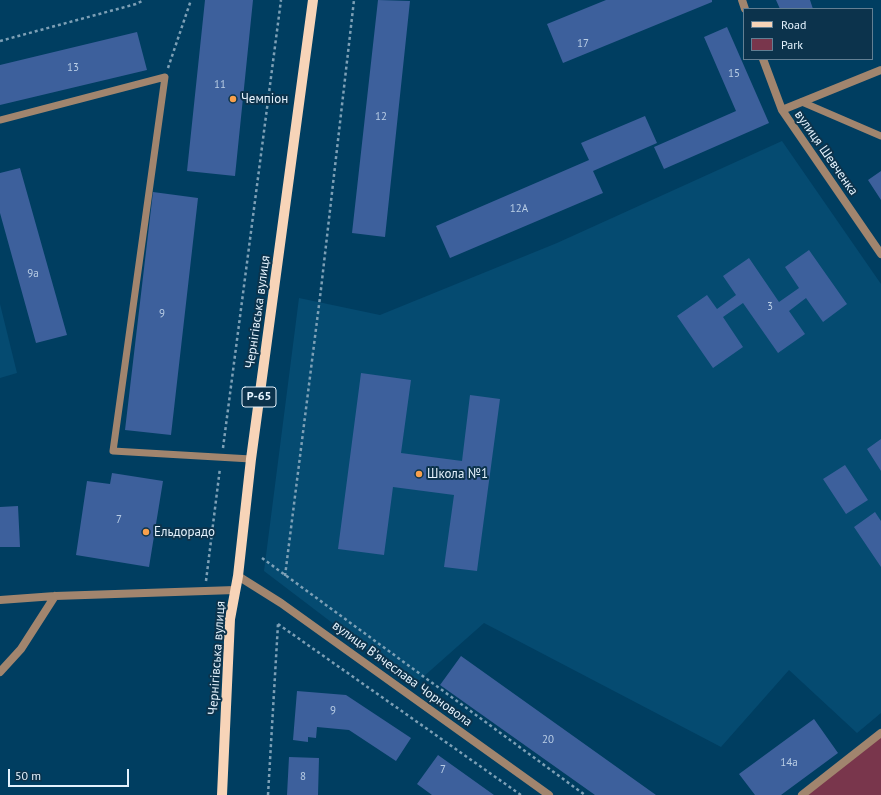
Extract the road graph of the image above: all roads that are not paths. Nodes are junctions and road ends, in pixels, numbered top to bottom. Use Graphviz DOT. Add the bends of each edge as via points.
graph roads {
  1 [pos="313,0"];
  2 [pos="763,60"];
  3 [pos="881,70"];
  4 [pos="802,102"];
  5 [pos="782,110"];
  6 [pos="0,120"];
  7 [pos="881,136"];
  8 [pos="881,254"];
  9 [pos="251,459"];
  10 [pos="238,576"];
  11 [pos="235,590"];
  12 [pos="54,596"];
  13 [pos="0,600"];
  14 [pos="0,672"];
  15 [pos="881,733"];
  16 [pos="222,795"];
  17 [pos="550,795"];
  18 [pos="802,795"];
  1 -- 9 [label="main road, Чернігівська вулиця / Р-65"];
  2 -- 5 [label="street, вулиця Шевченка"];
  3 -- 4 [label="street"];
  4 -- 5 [label="street"];
  4 -- 7 [label="lane"];
  5 -- 8 [label="street, вулиця Шевченка"];
  6 -- 9 [label="lane" via="165,78 113,451"];
  9 -- 10 [label="main road, Чернігівська вулиця / Р-65"];
  10 -- 11 [label="main road, Чернігівська вулиця / Р-65"];
  10 -- 17 [label="street, вулиця В'ячеслава Чорновола" via="281,603"];
  11 -- 12 [label="street"];
  11 -- 16 [label="main road, Чернігівська вулиця / Р-65" via="230,619"];
  12 -- 13 [label="street"];
  12 -- 14 [label="street" via="21,649"];
  15 -- 18 [label="street"];
}
